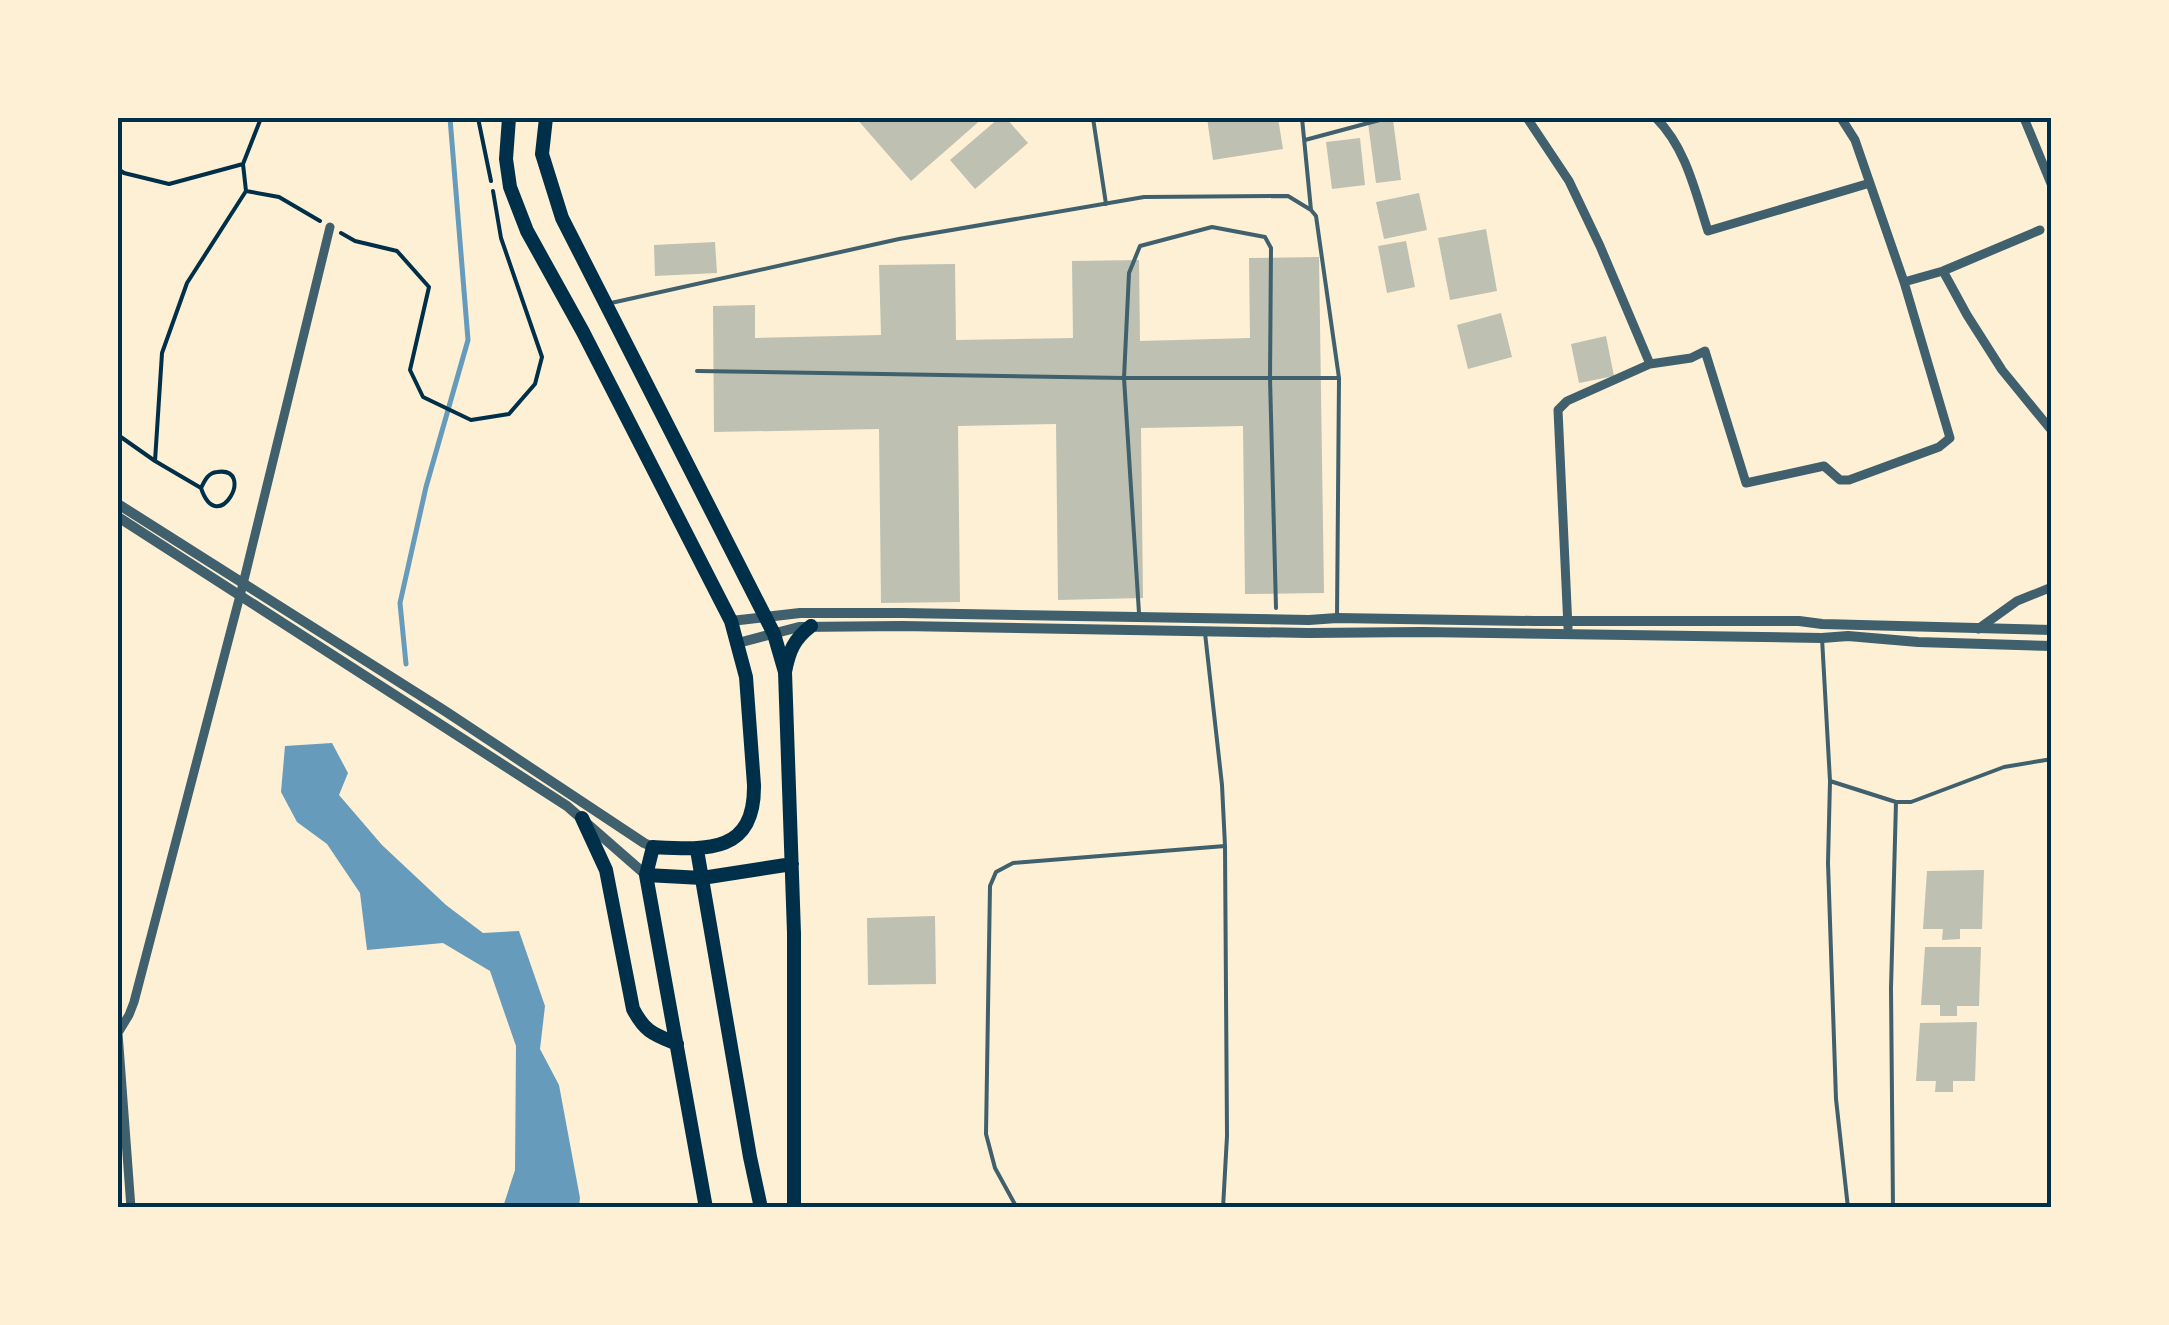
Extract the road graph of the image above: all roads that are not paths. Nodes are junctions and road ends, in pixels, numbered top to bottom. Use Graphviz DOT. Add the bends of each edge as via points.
graph roads {
  1 [pos="508,118"];
  2 [pos="546,118"];
  3 [pos="1094,118"];
  4 [pos="1302,118"];
  5 [pos="1387,118"];
  6 [pos="1527,118"];
  7 [pos="1656,118"];
  8 [pos="1840,118"];
  9 [pos="2024,118"];
  10 [pos="1304,140"];
  11 [pos="1870,184"];
  12 [pos="2052,186"];
  13 [pos="1106,204"];
  14 [pos="1311,210"];
  15 [pos="330,227"];
  16 [pos="2040,230"];
  17 [pos="1944,271"];
  18 [pos="1904,282"];
  19 [pos="607,304"];
  20 [pos="1650,364"];
  21 [pos="697,370"];
  22 [pos="1124,378"];
  23 [pos="1270,378"];
  24 [pos="1340,378"];
  25 [pos="2052,431"];
  26 [pos="118,504"];
  27 [pos="118,517"];
  28 [pos="2052,587"];
  29 [pos="241,590"];
  30 [pos="1276,608"];
  31 [pos="764,616"];
  32 [pos="1139,616"];
  33 [pos="1337,618"];
  34 [pos="730,620"];
  35 [pos="1567,621"];
  36 [pos="1822,624"];
  37 [pos="811,626"];
  38 [pos="1978,629"];
  39 [pos="2052,630"];
  40 [pos="1205,631"];
  41 [pos="1340,631"];
  42 [pos="774,634"];
  43 [pos="1568,634"];
  44 [pos="1822,638"];
  45 [pos="738,643"];
  46 [pos="2052,646"];
  47 [pos="785,672"];
  48 [pos="2052,759"];
  49 [pos="1830,781"];
  50 [pos="1896,802"];
  51 [pos="587,823"];
  52 [pos="649,845"];
  53 [pos="1225,846"];
  54 [pos="697,850"];
  55 [pos="792,864"];
  56 [pos="646,875"];
  57 [pos="702,878"];
  58 [pos="118,1033"];
  59 [pos="677,1044"];
  60 [pos="131,1208"];
  61 [pos="706,1208"];
  62 [pos="761,1208"];
  63 [pos="794,1208"];
  64 [pos="1017,1208"];
  65 [pos="1223,1208"];
  66 [pos="1848,1208"];
  67 [pos="1892,1208"];
  1 -- 34 [label="main road" via="510,186 526,231"];
  2 -- 19 [label="main road" via="542,154 548,179"];
  3 -- 13 [label="lane"];
  4 -- 10 [label="lane"];
  5 -- 10 [label="lane"];
  6 -- 20 [label="street" via="1569,182"];
  7 -- 11 [label="street" via="1683,155 1708,231"];
  8 -- 11 [label="street"];
  9 -- 12 [label="street"];
  10 -- 14 [label="lane"];
  11 -- 18 [label="street"];
  13 -- 14 [label="lane" via="1144,197 1288,196"];
  13 -- 19 [label="lane" via="899,240"];
  14 -- 24 [label="lane"];
  15 -- 29 [label="street"];
  16 -- 17 [label="street"];
  17 -- 18 [label="street"];
  17 -- 25 [label="street" via="2002,370"];
  18 -- 20 [label="street" via="1950,438 1848,480 1824,466 1746,482 1705,352"];
  19 -- 31 [label="main road"];
  20 -- 35 [label="street" via="1558,410"];
  21 -- 22 [label="lane"];
  22 -- 23 [label="lane"];
  22 -- 23 [label="lane" via="1128,272 1140,246 1212,228 1265,237 1271,248"];
  22 -- 32 [label="lane"];
  23 -- 24 [label="lane"];
  23 -- 30 [label="lane"];
  24 -- 33 [label="lane"];
  26 -- 29 [label="street"];
  27 -- 29 [label="street"];
  28 -- 38 [label="street" via="2017,601"];
  29 -- 51 [label="street"];
  29 -- 52 [label="street" via="429,700"];
  29 -- 58 [label="street" via="134,1002"];
  31 -- 32 [label="street"];
  31 -- 34 [label="street"];
  31 -- 42 [label="main road"];
  32 -- 33 [label="street"];
  33 -- 35 [label="street"];
  33 -- 41 [label="street"];
  34 -- 45 [label="main road"];
  35 -- 36 [label="street"];
  35 -- 43 [label="street"];
  36 -- 38 [label="street"];
  36 -- 44 [label="street"];
  37 -- 40 [label="street"];
  37 -- 42 [label="street"];
  37 -- 47 [label="main road" via="788,652"];
  38 -- 39 [label="street"];
  40 -- 41 [label="street"];
  40 -- 53 [label="lane"];
  41 -- 43 [label="street"];
  42 -- 45 [label="street"];
  42 -- 47 [label="main road"];
  43 -- 44 [label="street"];
  44 -- 46 [label="street"];
  44 -- 49 [label="lane"];
  45 -- 54 [label="main road" via="752,734 752,811 740,835"];
  47 -- 55 [label="main road"];
  48 -- 50 [label="lane" via="2004,767 1925,799"];
  49 -- 50 [label="lane"];
  49 -- 66 [label="lane" via="1836,1099"];
  50 -- 67 [label="lane"];
  51 -- 56 [label="street"];
  51 -- 59 [label="main road" via="606,870 633,1009 643,1028"];
  52 -- 54 [label="main road"];
  52 -- 56 [label="main road"];
  53 -- 64 [label="lane" via="1013,863 996,872 990,886 986,1134"];
  53 -- 65 [label="lane"];
  54 -- 57 [label="main road"];
  55 -- 57 [label="main road"];
  55 -- 63 [label="main road"];
  56 -- 57 [label="main road"];
  56 -- 59 [label="main road"];
  57 -- 62 [label="main road"];
  58 -- 60 [label="street"];
  59 -- 61 [label="main road"];
}
